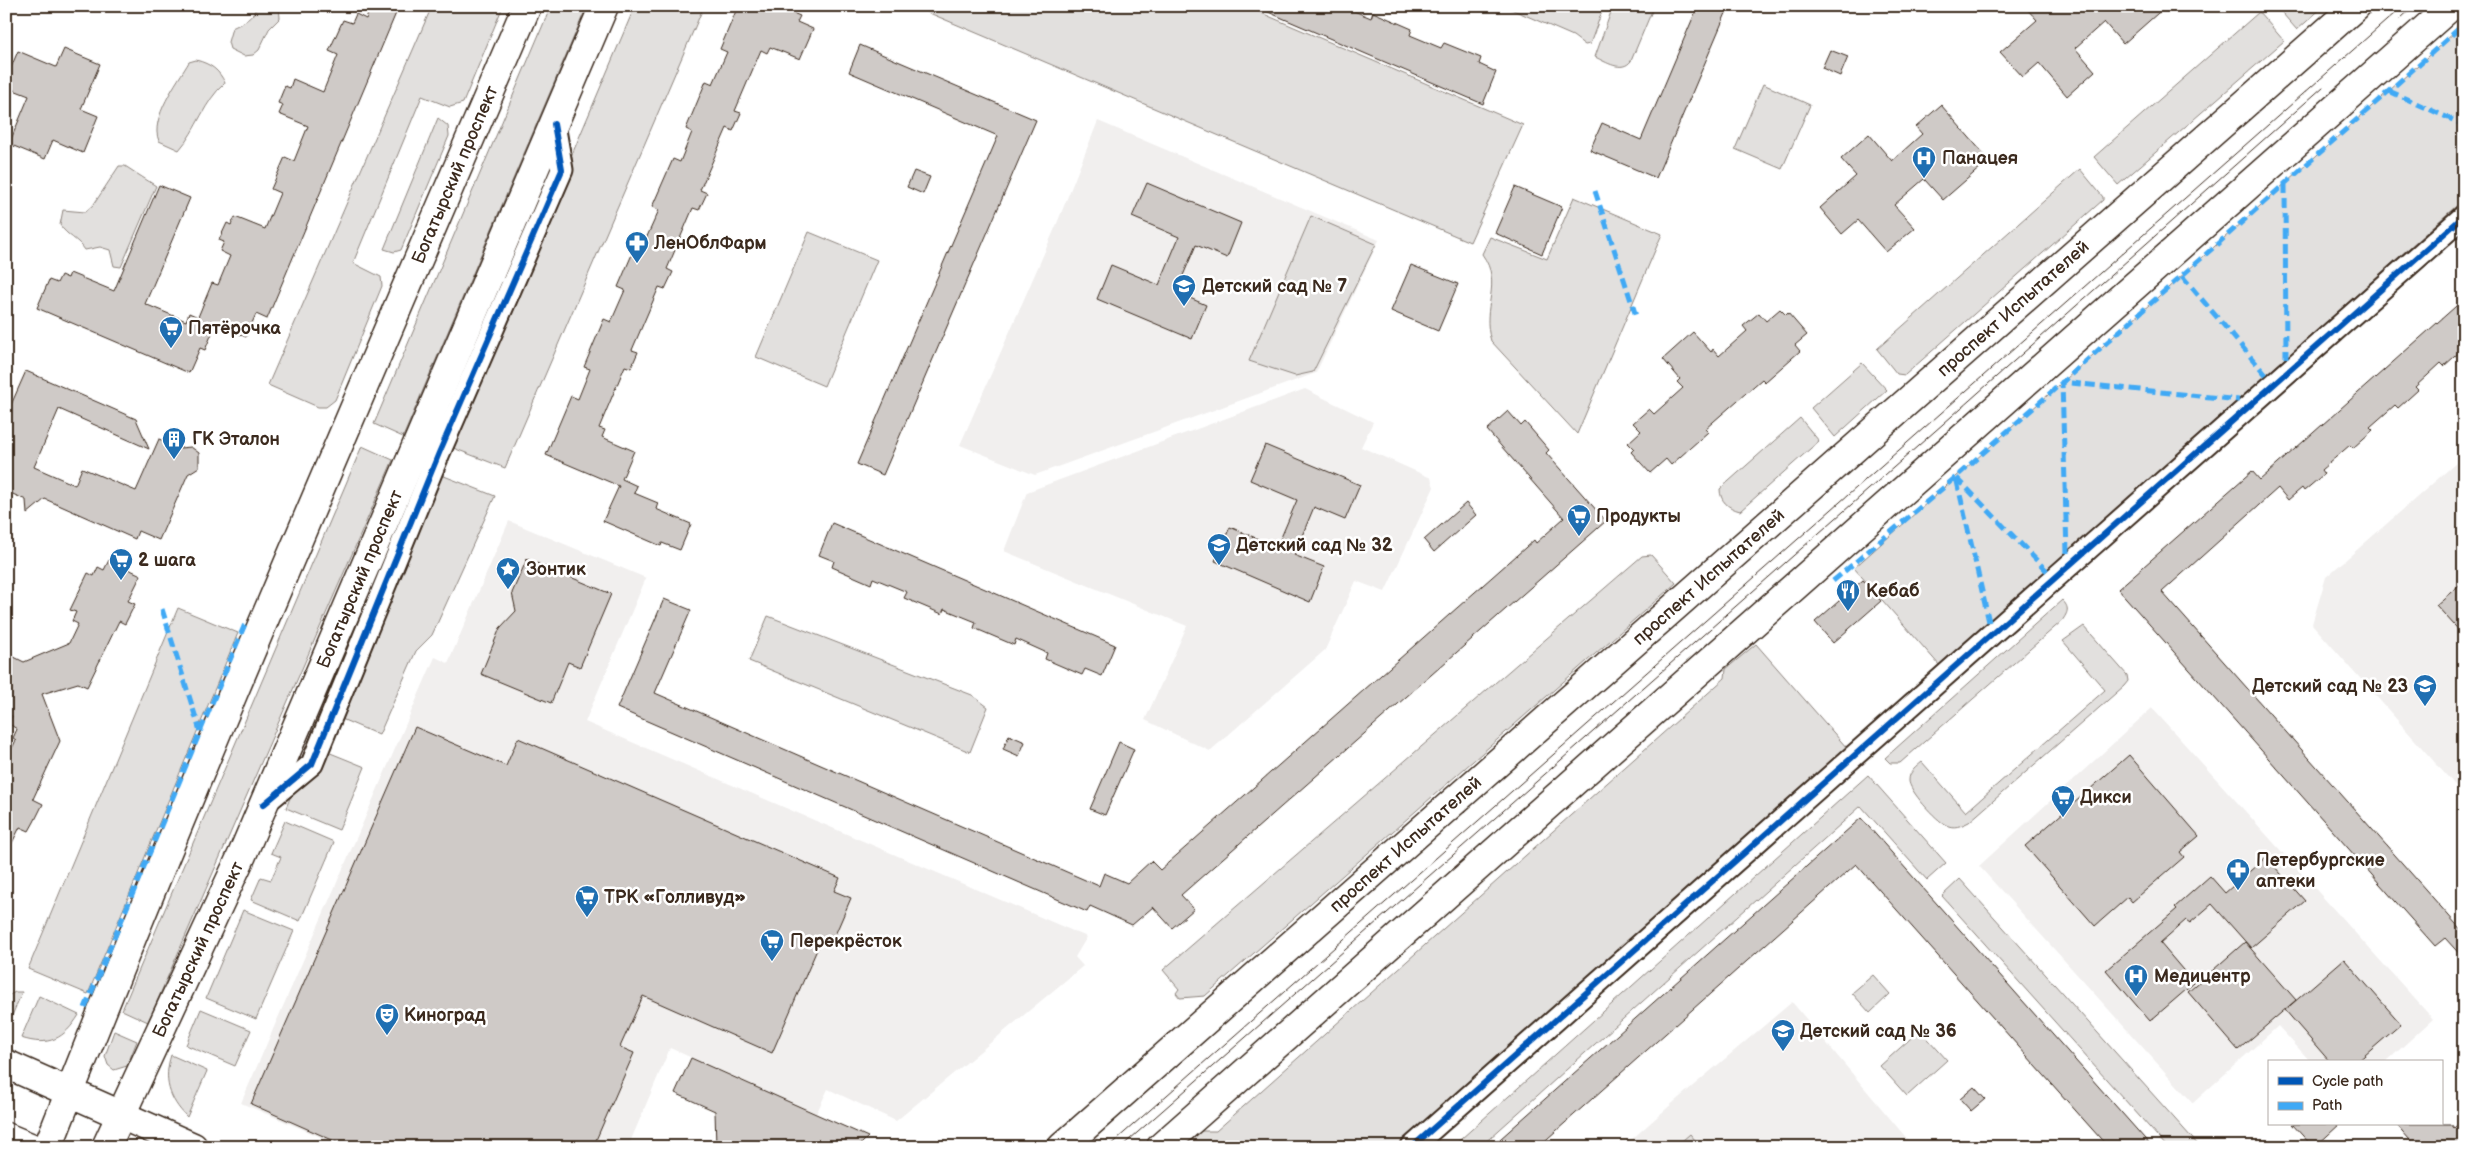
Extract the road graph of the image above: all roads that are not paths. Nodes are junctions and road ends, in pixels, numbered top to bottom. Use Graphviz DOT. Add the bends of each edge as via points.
graph roads {
  1 [pos="528,6"];
  2 [pos="604,6"];
  3 [pos="2356,6"];
  4 [pos="2451,6"];
  5 [pos="2464,216"];
  6 [pos="6,1064"];
  7 [pos="70,1091"];
  8 [pos="122,1114"];
  9 [pos="6,1137"];
  10 [pos="30,1147"];
  11 [pos="48,1147"];
  12 [pos="106,1147"];
  13 [pos="193,1147"];
  14 [pos="1062,1147"];
  15 [pos="1161,1147"];
  16 [pos="1412,1147"];
  1 -- 7 [label="main road, Богатырский проспект" via="260,630"];
  2 -- 8 [label="main road, Богатырский проспект" via="263,805"];
  3 -- 14 [label="main road, проспект Испытателей"];
  4 -- 15 [label="main road"];
  5 -- 16 [label="street"];
  6 -- 7 [label="main road"];
  7 -- 8 [label="main road"];
  7 -- 11 [label="main road, Богатырский проспект"];
  8 -- 12 [label="main road, Богатырский проспект"];
  8 -- 13 [label="main road"];
  9 -- 10 [label="main road"];
}
